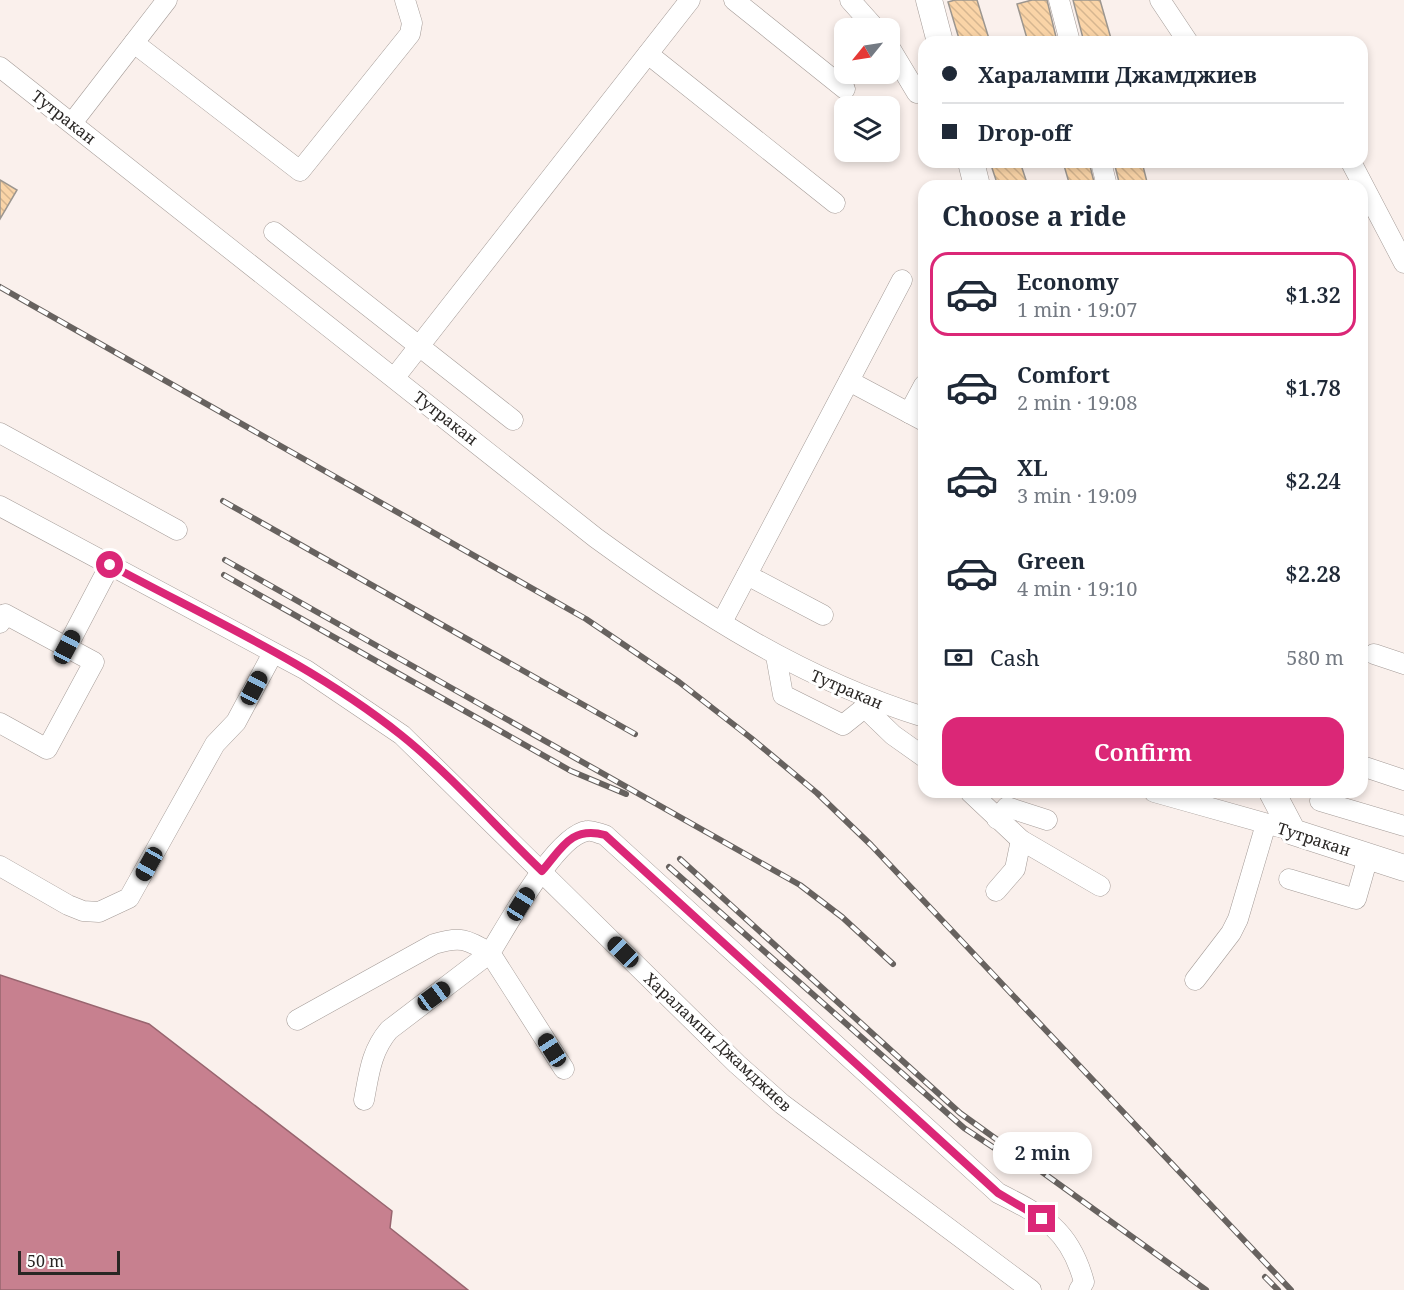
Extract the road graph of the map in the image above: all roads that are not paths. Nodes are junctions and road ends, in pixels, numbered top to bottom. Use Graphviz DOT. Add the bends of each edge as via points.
graph roads {
  1 [pos="167,0"];
  2 [pos="405,0"];
  3 [pos="690,0"];
  4 [pos="734,0"];
  5 [pos="850,0"];
  6 [pos="929,0"];
  7 [pos="1059,0"];
  8 [pos="1160,0"];
  9 [pos="866,18"];
  10 [pos="938,36"];
  11 [pos="1068,36"];
  12 [pos="1184,36"];
  13 [pos="134,43"];
  14 [pos="648,54"];
  15 [pos="900,65"];
  16 [pos="0,67"];
  17 [pos="845,88"];
  18 [pos="917,93"];
  19 [pos="72,123"];
  20 [pos="1368,196"];
  21 [pos="835,203"];
  22 [pos="274,232"];
  23 [pos="1404,263"];
  24 [pos="902,280"];
  25 [pos="419,346"];
  26 [pos="395,377"];
  27 [pos="849,381"];
  28 [pos="917,417"];
  29 [pos="513,420"];
  30 [pos="0,433"];
  31 [pos="0,506"];
  32 [pos="177,530"];
  33 [pos="110,565"];
  34 [pos="747,575"];
  35 [pos="824,615"];
  36 [pos="722,622"];
  37 [pos="0,623"];
  38 [pos="67,647"];
  39 [pos="273,652"];
  40 [pos="1374,654"];
  41 [pos="776,656"];
  42 [pos="1404,664"];
  43 [pos="868,704"];
  44 [pos="918,716"];
  45 [pos="0,723"];
  46 [pos="918,754"];
  47 [pos="1368,768"];
  48 [pos="1404,780"];
  49 [pos="979,798"];
  50 [pos="1175,798"];
  51 [pos="1275,798"];
  52 [pos="1320,801"];
  53 [pos="997,819"];
  54 [pos="1047,820"];
  55 [pos="1266,824"];
  56 [pos="1404,826"];
  57 [pos="1293,832"];
  58 [pos="1021,840"];
  59 [pos="1368,857"];
  60 [pos="0,866"];
  61 [pos="1404,868"];
  62 [pos="542,871"];
  63 [pos="1288,879"];
  64 [pos="1100,886"];
  65 [pos="996,891"];
  66 [pos="490,953"];
  67 [pos="1194,980"];
  68 [pos="297,1020"];
  69 [pos="564,1069"];
  70 [pos="364,1100"];
  71 [pos="1031,1290"];
  72 [pos="1079,1290"];
  1 -- 13 [label="street"];
  2 -- 13 [label="street" via="412,23 410,34 300,171"];
  3 -- 14 [label="street"];
  4 -- 17 [label="street"];
  5 -- 9 [label="street"];
  6 -- 10 [label="main road"];
  7 -- 11 [label="street"];
  8 -- 12 [label="street"];
  13 -- 19 [label="street"];
  14 -- 21 [label="street"];
  14 -- 25 [label="street"];
  15 -- 18 [label="street"];
  16 -- 19 [label="street, Тутракан"];
  19 -- 26 [label="street, Тутракан"];
  20 -- 23 [label="street"];
  22 -- 25 [label="street"];
  24 -- 27 [label="street"];
  25 -- 26 [label="street"];
  25 -- 29 [label="street"];
  26 -- 36 [label="street, Тутракан" via="596,538 669,591"];
  27 -- 28 [label="street"];
  27 -- 34 [label="street"];
  30 -- 32 [label="street"];
  31 -- 33 [label="street, Харалампи Джамджиев"];
  33 -- 38 [label="street"];
  33 -- 39 [label="street, Харалампи Джамджиев"];
  34 -- 35 [label="street"];
  34 -- 36 [label="street"];
  36 -- 41 [label="street, Тутракан"];
  37 -- 38 [label="street" via="5,614"];
  38 -- 45 [label="street" via="94,662 47,749"];
  39 -- 60 [label="street" via="236,722 215,744 129,898 99,912 82,910"];
  39 -- 62 [label="street, Харалампи Джамджиев" via="357,702 402,735"];
  40 -- 42 [label="street"];
  41 -- 43 [label="street, Тутракан"];
  41 -- 43 [label="street" via="783,695 843,725"];
  43 -- 44 [label="street, Тутракан"];
  43 -- 46 [label="street" via="893,735"];
  47 -- 48 [label="street"];
  49 -- 53 [label="street"];
  50 -- 55 [label="street, Тутракан"];
  51 -- 57 [label="main road"];
  52 -- 56 [label="street"];
  53 -- 54 [label="street" via="1006,807"];
  53 -- 58 [label="street"];
  55 -- 57 [label="street, Тутракан"];
  55 -- 67 [label="street" via="1238,920"];
  57 -- 59 [label="main road, Тутракан"];
  58 -- 64 [label="street"];
  58 -- 65 [label="street" via="1016,869"];
  59 -- 61 [label="main road, Тутракан"];
  59 -- 63 [label="street" via="1356,899"];
  62 -- 66 [label="street"];
  62 -- 71 [label="street, Харалампи Джамджиев" via="782,1104"];
  62 -- 72 [label="street" via="572,836 588,830 605,835 998,1193 1056,1229 1077,1256 1084,1282"];
  66 -- 68 [label="street" via="468,940 450,939 434,944"];
  66 -- 69 [label="street"];
  66 -- 70 [label="street" via="389,1030 373,1054"];
}
